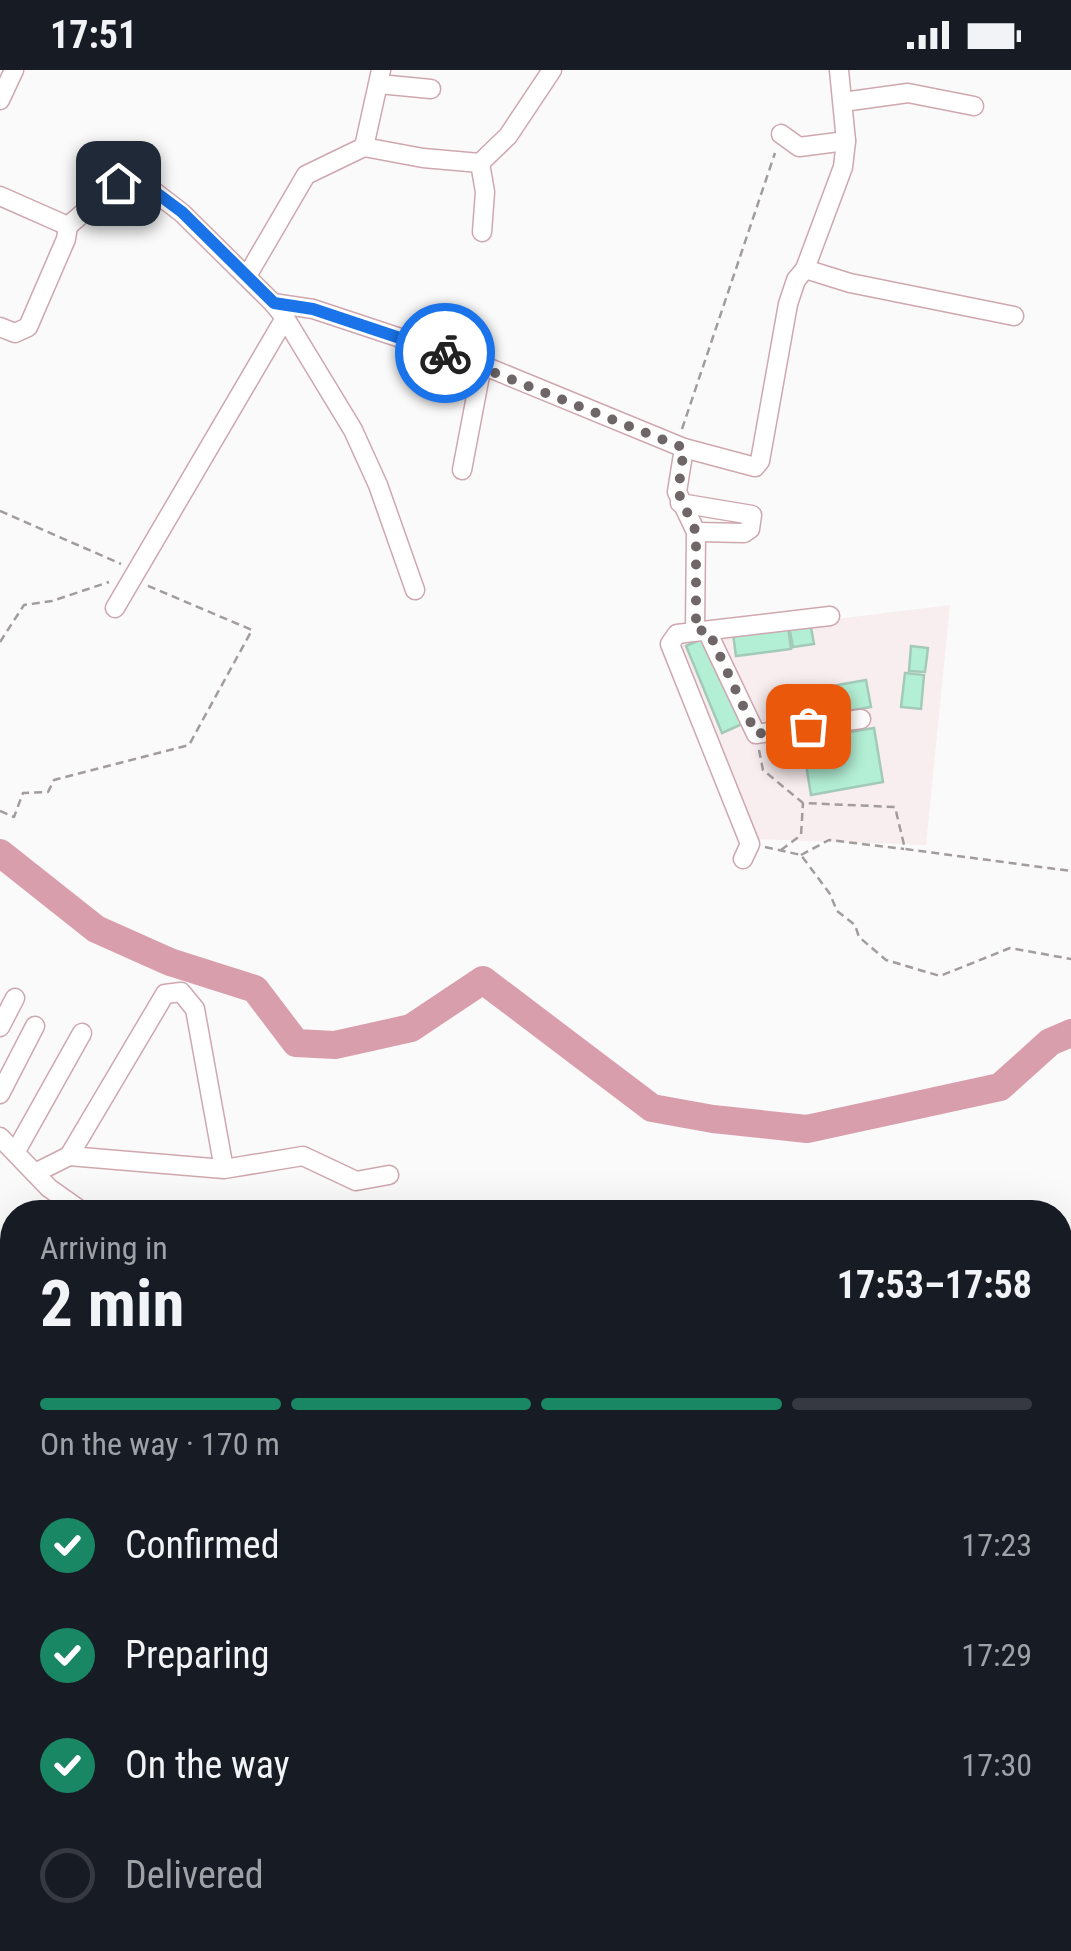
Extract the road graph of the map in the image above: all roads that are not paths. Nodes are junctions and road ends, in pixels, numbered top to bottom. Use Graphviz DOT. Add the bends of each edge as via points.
graph roads {
  1 [pos="14,70"];
  2 [pos="552,70"];
  3 [pos="839,70"];
  4 [pos="380,77"];
  5 [pos="431,90"];
  6 [pos="0,100"];
  7 [pos="843,102"];
  8 [pos="974,106"];
  9 [pos="782,134"];
  10 [pos="846,141"];
  11 [pos="364,147"];
  12 [pos="480,163"];
  13 [pos="0,196"];
  14 [pos="68,226"];
  15 [pos="482,232"];
  16 [pos="805,269"];
  17 [pos="247,276"];
  18 [pos="280,311"];
  19 [pos="1014,316"];
  20 [pos="0,327"];
  21 [pos="482,366"];
  22 [pos="680,447"];
  23 [pos="462,470"];
  24 [pos="680,503"];
  25 [pos="696,532"];
  26 [pos="415,590"];
  27 [pos="116,608"];
  28 [pos="830,616"];
  29 [pos="702,631"];
  30 [pos="861,720"];
  31 [pos="747,851"];
  32 [pos="14,998"];
  33 [pos="35,1026"];
  34 [pos="0,1028"];
  35 [pos="82,1033"];
  36 [pos="0,1094"];
  37 [pos="0,1136"];
  38 [pos="16,1151"];
  39 [pos="70,1156"];
  40 [pos="224,1170"];
  41 [pos="35,1173"];
  42 [pos="389,1175"];
  43 [pos="63,1200"];
  1 -- 6 [label="street"];
  2 -- 12 [label="street" via="508,136"];
  3 -- 7 [label="street"];
  4 -- 5 [label="street"];
  4 -- 11 [label="street"];
  7 -- 8 [label="street" via="908,94"];
  7 -- 10 [label="street"];
  9 -- 10 [label="street" via="799,146"];
  10 -- 16 [label="street" via="843,167"];
  11 -- 12 [label="street"];
  11 -- 17 [label="street" via="306,175"];
  12 -- 15 [label="street" via="486,192"];
  13 -- 14 [label="street"];
  14 -- 17 [label="street" via="118,183 143,183"];
  14 -- 20 [label="street" via="28,327 15,333"];
  16 -- 19 [label="street"];
  16 -- 22 [label="street" via="788,304 760,460 748,468"];
  17 -- 18 [label="street"];
  18 -- 21 [label="street" via="313,309"];
  18 -- 26 [label="street" via="353,430"];
  18 -- 27 [label="street"];
  21 -- 22 [label="street"];
  21 -- 23 [label="street"];
  22 -- 24 [label="street"];
  24 -- 25 [label="street"];
  24 -- 25 [label="street" via="752,516 744,533"];
  25 -- 29 [label="street"];
  28 -- 29 [label="street"];
  29 -- 30 [label="street" via="756,734"];
  29 -- 31 [label="street" via="677,634 670,644"];
  32 -- 34 [label="street"];
  33 -- 36 [label="street"];
  35 -- 38 [label="street"];
  37 -- 38 [label="street"];
  38 -- 41 [label="street"];
  39 -- 40 [label="street"];
  39 -- 40 [label="street" via="165,994 181,992 195,1009"];
  39 -- 41 [label="street"];
  40 -- 42 [label="street" via="303,1156 356,1181"];
  41 -- 43 [label="street"];
}
